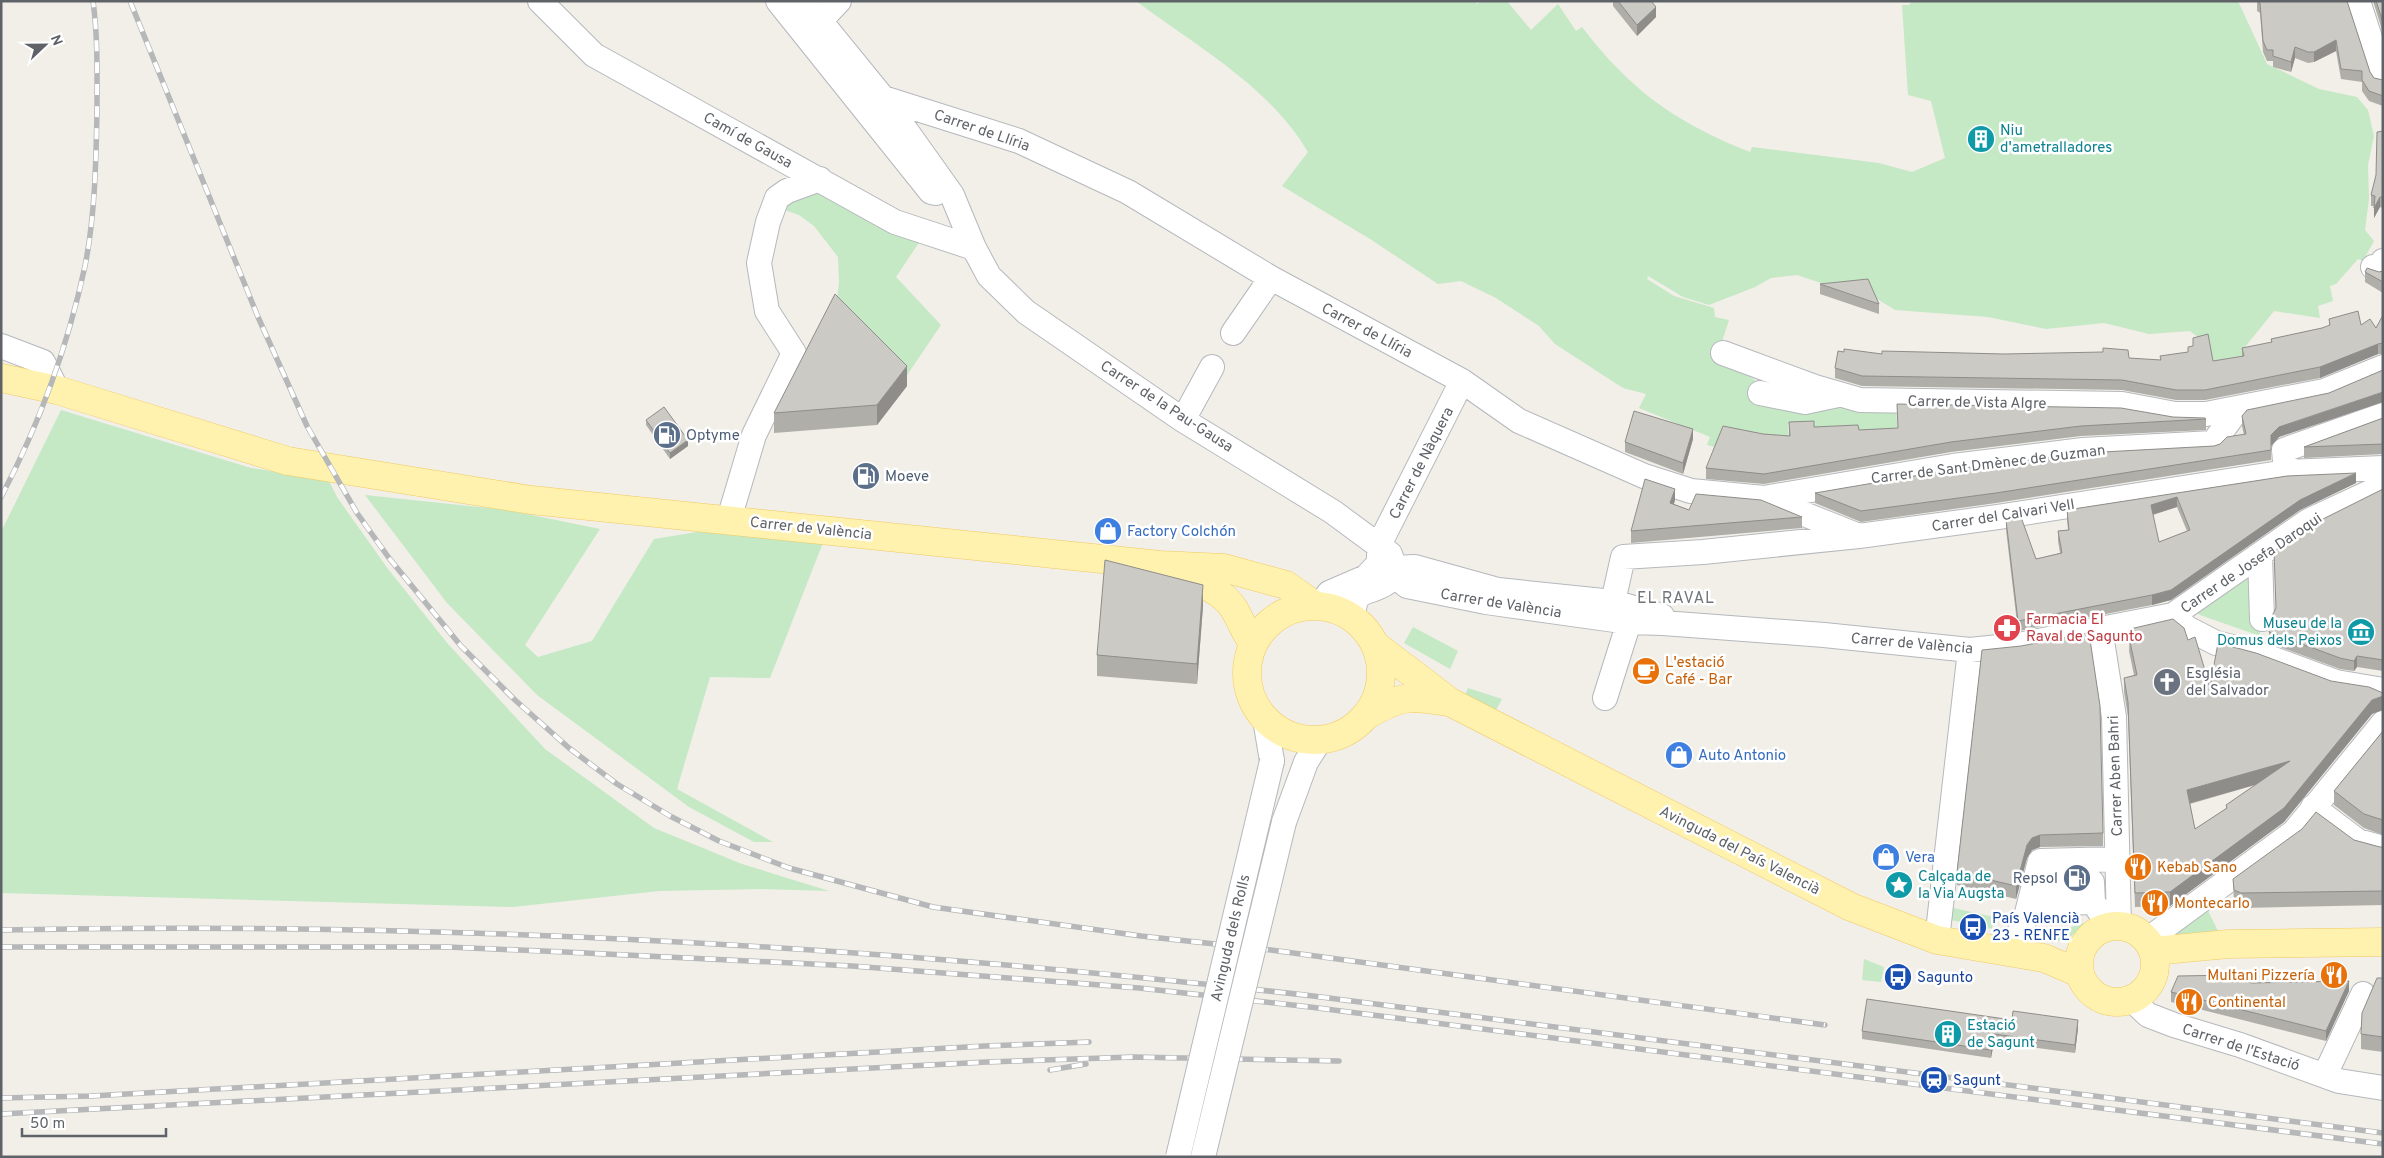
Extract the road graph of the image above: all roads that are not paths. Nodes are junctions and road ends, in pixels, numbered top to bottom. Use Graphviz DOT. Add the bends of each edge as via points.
graph roads {
  1 [pos="540,1"];
  2 [pos="778,1"];
  3 [pos="804,1"];
  4 [pos="839,1"];
  5 [pos="2358,1"];
  6 [pos="820,21"];
  7 [pos="2383,78"];
  8 [pos="883,98"];
  9 [pos="820,179"];
  10 [pos="952,196"];
  11 [pos="974,248"];
  12 [pos="1272,278"];
  13 [pos="1233,333"];
  14 [pos="1,346"];
  15 [pos="1723,353"];
  16 [pos="1212,367"];
  17 [pos="2383,367"];
  18 [pos="1,378"];
  19 [pos="1462,382"];
  20 [pos="57,390"];
  21 [pos="1760,393"];
  22 [pos="1840,394"];
  23 [pos="2238,409"];
  24 [pos="2383,415"];
  25 [pos="1183,420"];
  26 [pos="2383,468"];
  27 [pos="2286,472"];
  28 [pos="2383,486"];
  29 [pos="1764,498"];
  30 [pos="729,519"];
  31 [pos="1858,536"];
  32 [pos="1379,545"];
  33 [pos="2260,556"];
  34 [pos="1160,565"];
  35 [pos="1400,572"];
  36 [pos="1613,602"];
  37 [pos="1318,605"];
  38 [pos="2173,615"];
  39 [pos="1353,618"];
  40 [pos="2262,619"];
  41 [pos="1629,622"];
  42 [pos="1663,622"];
  43 [pos="2100,628"];
  44 [pos="1253,644"];
  45 [pos="1375,644"];
  46 [pos="1970,650"];
  47 [pos="2383,690"];
  48 [pos="1605,698"];
  49 [pos="1450,702"];
  50 [pos="1367,715"];
  51 [pos="1266,719"];
  52 [pos="2383,723"];
  53 [pos="1313,751"];
  54 [pos="2313,807"];
  55 [pos="2383,848"];
  56 [pos="2118,859"];
  57 [pos="2033,891"];
  58 [pos="2115,927"];
  59 [pos="1937,940"];
  60 [pos="2383,942"];
  61 [pos="2083,944"];
  62 [pos="2000,951"];
  63 [pos="2152,953"];
  64 [pos="2383,956"];
  65 [pos="2044,958"];
  66 [pos="2079,973"];
  67 [pos="2363,994"];
  68 [pos="2132,1000"];
  69 [pos="2325,1075"];
  70 [pos="2383,1088"];
  71 [pos="1178,1157"];
  72 [pos="1203,1157"];
  1 -- 9 [label="street, Camí de Gausa" via="594,55"];
  2 -- 10 [label="street" via="931,192"];
  3 -- 6 [label="street"];
  4 -- 6 [label="street"];
  5 -- 7 [label="street"];
  6 -- 8 [label="street"];
  8 -- 10 [label="street"];
  8 -- 12 [label="street, Carrer de Llíria" via="1019,141 1128,192"];
  9 -- 11 [label="street, Camí de Gausa" via="896,222"];
  9 -- 30 [label="street" via="777,198 768,222 758,263 767,311 794,353 754,436"];
  10 -- 11 [label="street, Carrer de la Pau-Gausa"];
  11 -- 25 [label="street, Carrer de la Pau-Gausa" via="989,276 1026,312"];
  12 -- 13 [label="street"];
  12 -- 19 [label="street, Carrer de Llíria"];
  14 -- 20 [label="street" via="43,362"];
  15 -- 22 [label="street, Carrer de Vista Algre"];
  16 -- 25 [label="street"];
  17 -- 23 [label="street, Carrer de Vista Algre" via="2324,391"];
  18 -- 20 [label="main road, Carrer de València"];
  19 -- 29 [label="street, Carrer de Llíria" via="1520,421 1644,476 1691,491"];
  19 -- 32 [label="street, Carrer de Nàquera"];
  20 -- 30 [label="main road, Carrer de València" via="288,461 530,500"];
  21 -- 22 [label="street" via="1805,402"];
  22 -- 23 [label="street, Carrer de Vista Algre" via="1860,400 1896,402 2122,404 2175,414"];
  23 -- 29 [label="street, Carrer de Sant Dmènec de Guzman" via="2213,443 2074,451 1953,466"];
  24 -- 27 [label="street" via="2284,450"];
  25 -- 32 [label="street, Carrer de la Pau-Gausa" via="1332,512"];
  26 -- 27 [label="street, Carrer del Calvari Vell"];
  27 -- 31 [label="street, Carrer del Calvari Vell"];
  28 -- 33 [label="street, Carrer de Josefa Daroqui" via="2308,521"];
  29 -- 31 [label="street, Carrer de Llíria"];
  30 -- 34 [label="main road, Carrer de València"];
  31 -- 36 [label="street, Carrer del Calvari Vell" via="1623,557"];
  32 -- 35 [label="street" via="1390,554"];
  32 -- 37 [label="street, Carrer de Nàquera" via="1379,563 1366,577 1329,593"];
  33 -- 38 [label="street, Carrer de Josefa Daroqui"];
  33 -- 40 [label="street"];
  34 -- 37 [label="main road, Carrer de València" via="1224,568 1286,585"];
  34 -- 44 [label="main road, Carrer de València" via="1206,585 1233,607"];
  35 -- 36 [label="street, Carrer de València" via="1415,568 1498,590"];
  35 -- 39 [label="street" via="1389,581 1360,594 1354,603"];
  35 -- 41 [label="street, Carrer de València" via="1407,586 1486,602"];
  36 -- 42 [label="street, Carrer de València" via="1662,616"];
  37 -- 39 [label="main road"];
  37 -- 44 [label="main road" via="1282,614 1268,624"];
  38 -- 43 [label="street, Carrer de València"];
  38 -- 47 [label="street" via="2187,628 2216,643 2260,654 2336,682"];
  39 -- 45 [label="main road"];
  41 -- 42 [label="street, Carrer de València"];
  41 -- 48 [label="street"];
  42 -- 46 [label="street, Carrer de València"];
  43 -- 46 [label="street, Carrer de València"];
  43 -- 56 [label="street, Carrer Aben Bahri" via="2114,717"];
  44 -- 51 [label="main road" via="1247,670 1251,696"];
  45 -- 49 [label="main road, Avinguda del País Valencià"];
  45 -- 50 [label="main road" via="1381,668 1378,693"];
  46 -- 59 [label="street"];
  49 -- 50 [label="main road, Avinguda del País Valencià" via="1418,697 1391,700"];
  49 -- 59 [label="main road, Avinguda del País Valencià" via="1851,907"];
  50 -- 53 [label="main road"];
  51 -- 53 [label="main road" via="1281,731 1300,738"];
  51 -- 71 [label="street, Avinguda dels Rolls, bridge" via="1272,762"];
  52 -- 54 [label="street"];
  53 -- 72 [label="street, Avinguda dels Rolls, bridge" via="1284,822"];
  54 -- 55 [label="street" via="2358,841"];
  54 -- 63 [label="street" via="2294,832"];
  56 -- 57 [label="street" via="2040,860"];
  56 -- 58 [label="street, Carrer Aben Bahri"];
  57 -- 58 [label="street" via="2063,903 2093,902"];
  57 -- 62 [label="street" via="2018,935"];
  58 -- 61 [label="main road" via="2096,931"];
  58 -- 63 [label="main road" via="2135,930"];
  59 -- 62 [label="main road, Avinguda del País Valencià"];
  60 -- 63 [label="main road" via="2228,944"];
  61 -- 65 [label="main road, Avinguda del País Valencià"];
  61 -- 66 [label="main road"];
  62 -- 65 [label="main road, Avinguda del País Valencià"];
  63 -- 64 [label="main road" via="2230,959"];
  63 -- 68 [label="main road" via="2148,986"];
  65 -- 66 [label="main road, Avinguda del País Valencià"];
  66 -- 68 [label="main road" via="2086,988 2107,1002"];
  67 -- 69 [label="street"];
  68 -- 69 [label="street, Carrer de l'Estació" via="2158,1020"];
  69 -- 70 [label="street, Carrer de l'Estació" via="2355,1086"];
}
